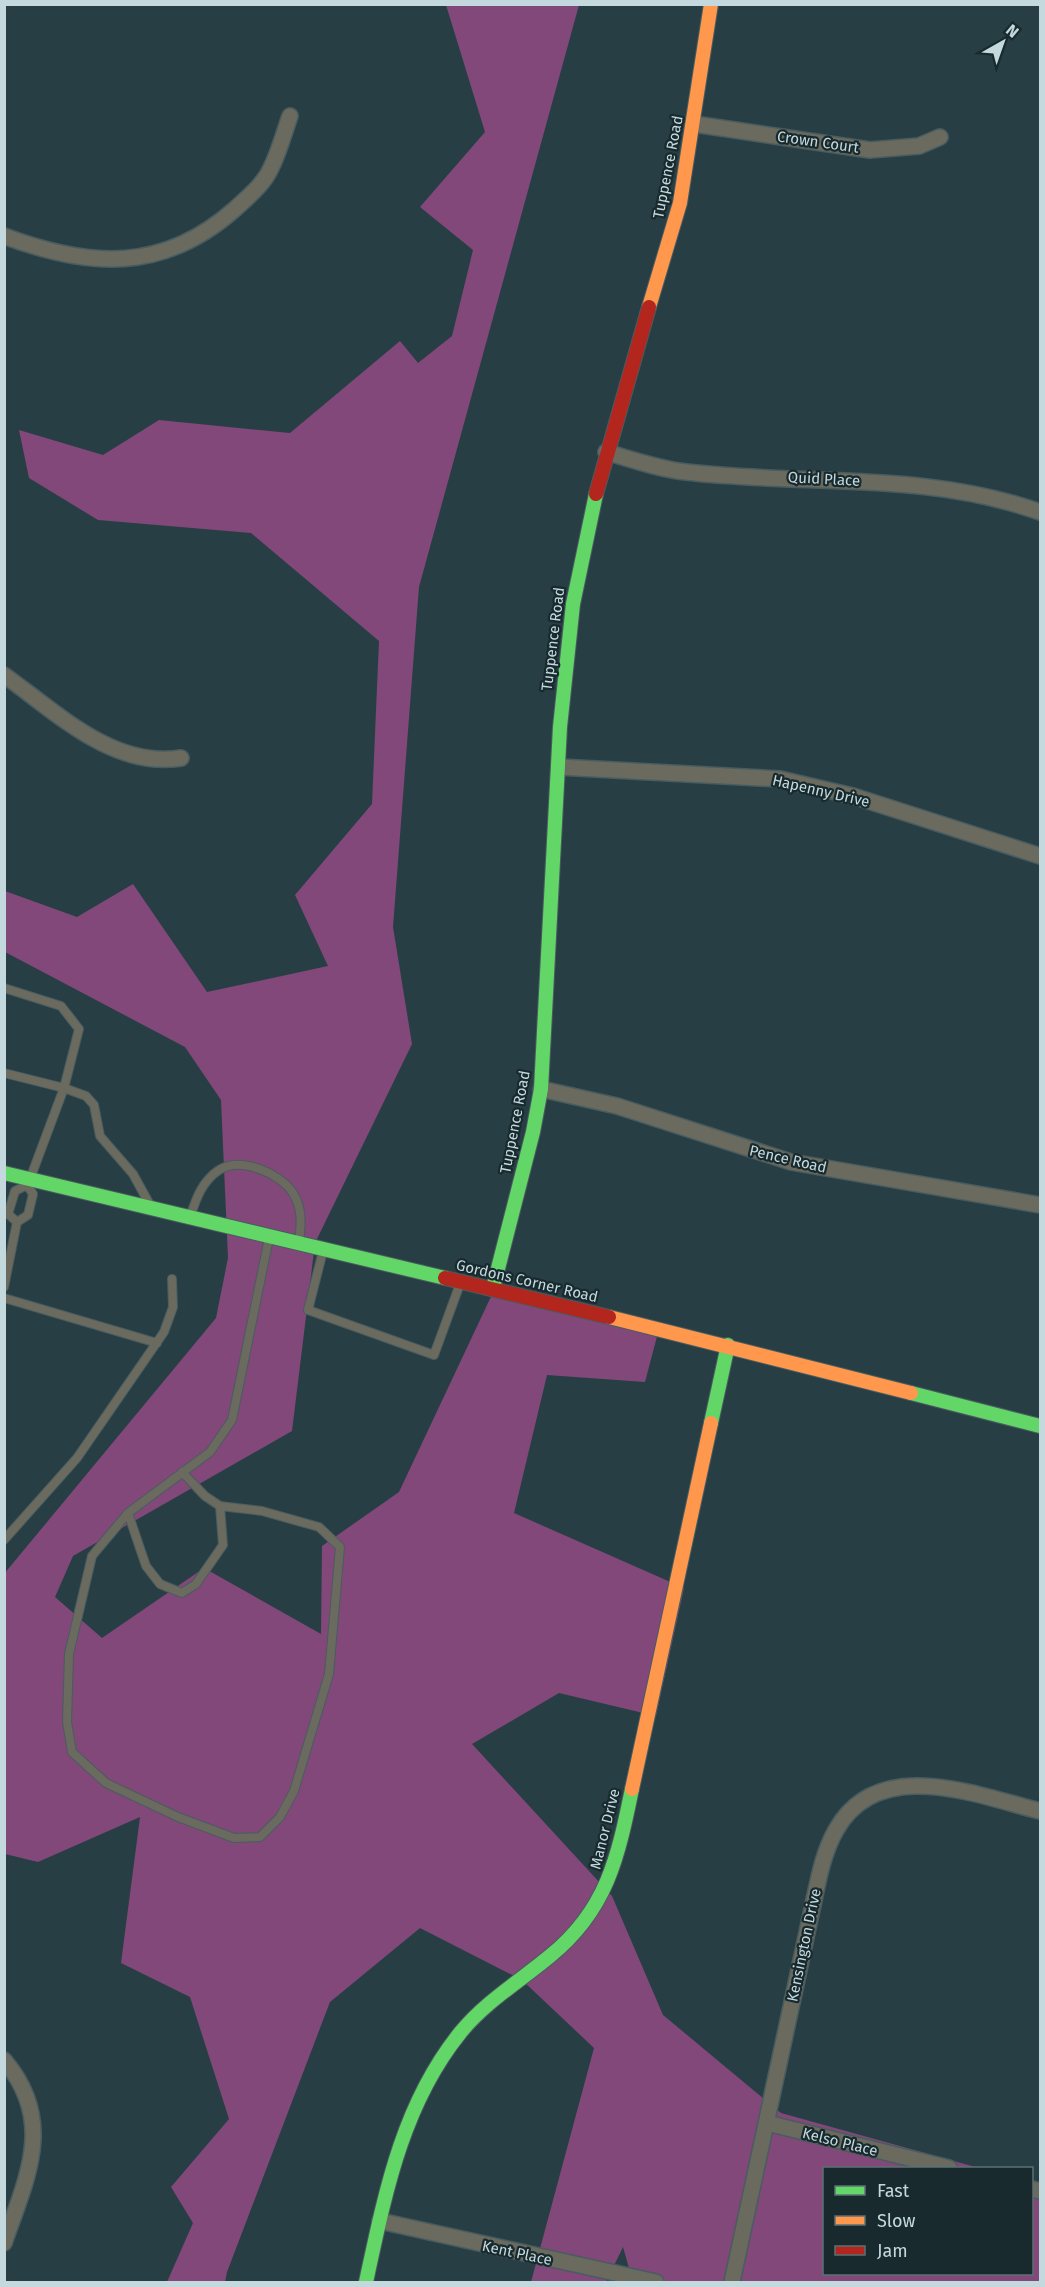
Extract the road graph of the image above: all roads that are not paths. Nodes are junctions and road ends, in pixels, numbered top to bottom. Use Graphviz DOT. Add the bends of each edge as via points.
graph roads {
  1 [pos="711,4"];
  2 [pos="290,116"];
  3 [pos="694,124"];
  4 [pos="940,136"];
  5 [pos="4,236"];
  6 [pos="606,452"];
  7 [pos="1041,512"];
  8 [pos="4,675"];
  9 [pos="181,758"];
  10 [pos="559,767"];
  11 [pos="1041,856"];
  12 [pos="4,988"];
  13 [pos="4,1073"];
  14 [pos="64,1088"];
  15 [pos="541,1089"];
  16 [pos="4,1173"];
  17 [pos="28,1182"];
  18 [pos="1041,1205"];
  19 [pos="153,1209"];
  20 [pos="189,1218"];
  21 [pos="17,1222"];
  22 [pos="269,1237"];
  23 [pos="299,1244"];
  24 [pos="324,1250"];
  25 [pos="172,1279"];
  26 [pos="461,1283"];
  27 [pos="4,1287"];
  28 [pos="493,1288"];
  29 [pos="4,1298"];
  30 [pos="157,1343"];
  31 [pos="728,1345"];
  32 [pos="1041,1426"];
  33 [pos="182,1472"];
  34 [pos="220,1506"];
  35 [pos="128,1513"];
  36 [pos="4,1540"];
  37 [pos="1041,1810"];
  38 [pos="4,2060"];
  39 [pos="767,2123"];
  40 [pos="941,2167"];
  41 [pos="380,2221"];
  42 [pos="4,2243"];
  43 [pos="366,2283"];
  44 [pos="656,2283"];
  45 [pos="732,2283"];
  1 -- 3 [label="street, Tuppence Road"];
  2 -- 5 [label="street" via="264,180 226,217 181,244 135,257 82,259"];
  3 -- 4 [label="street, Crown Court" via="870,150 919,146"];
  3 -- 6 [label="street, Tuppence Road" via="671,240"];
  6 -- 7 [label="street, Quid Place" via="686,472 952,488"];
  6 -- 10 [label="street, Tuppence Road" via="573,604"];
  8 -- 9 [label="street" via="96,740 117,750 160,761"];
  10 -- 11 [label="street, Hapenny Drive" via="780,779 852,796"];
  10 -- 15 [label="street, Tuppence Road"];
  12 -- 14 [label="lane" via="61,1006 79,1029"];
  13 -- 14 [label="lane"];
  14 -- 17 [label="lane"];
  14 -- 19 [label="lane" via="86,1096 94,1105 100,1136 133,1174"];
  15 -- 18 [label="street, Pence Road" via="617,1106 791,1162"];
  15 -- 28 [label="street, Tuppence Road"];
  16 -- 17 [label="street, Gordons Corner Road"];
  17 -- 19 [label="street, Gordons Corner Road"];
  17 -- 21 [label="lane" via="33,1194 28,1215"];
  17 -- 21 [label="lane" via="15,1191 8,1214"];
  19 -- 20 [label="street, Gordons Corner Road"];
  20 -- 22 [label="street, Gordons Corner Road"];
  20 -- 23 [label="lane" via="207,1180 226,1166 242,1165 278,1179 292,1192 301,1216"];
  21 -- 27 [label="lane"];
  22 -- 23 [label="street, Gordons Corner Road"];
  22 -- 33 [label="lane" via="232,1420 210,1452"];
  23 -- 24 [label="street, Gordons Corner Road"];
  24 -- 26 [label="street, Gordons Corner Road"];
  24 -- 26 [label="lane" via="308,1310 434,1355"];
  25 -- 30 [label="lane" via="171,1317"];
  26 -- 28 [label="street, Gordons Corner Road"];
  28 -- 31 [label="street, Gordons Corner Road"];
  29 -- 30 [label="lane"];
  30 -- 36 [label="lane" via="77,1458"];
  31 -- 32 [label="street, Gordons Corner Road"];
  31 -- 41 [label="street, Manor Drive" via="610,1878 580,1928 493,1999 443,2057 423,2088 395,2151"];
  33 -- 34 [label="lane"];
  33 -- 35 [label="lane"];
  34 -- 35 [label="lane" via="223,1545 196,1584 182,1593 160,1584 146,1566"];
  34 -- 35 [label="lane" via="262,1511 319,1527 340,1546 329,1674 294,1791 280,1817 260,1837 234,1838 178,1817 106,1783 72,1752 67,1722 69,1654 92,1556"];
  37 -- 39 [label="street, Kensington Drive" via="932,1786 892,1788 856,1803 835,1831 824,1859"];
  38 -- 42 [label="street" via="25,2089 35,2138 28,2173"];
  39 -- 40 [label="street, Kelso Place"];
  39 -- 45 [label="street, Kensington Drive"];
  41 -- 43 [label="street, Manor Drive"];
  41 -- 44 [label="street, Kent Place"];
}
